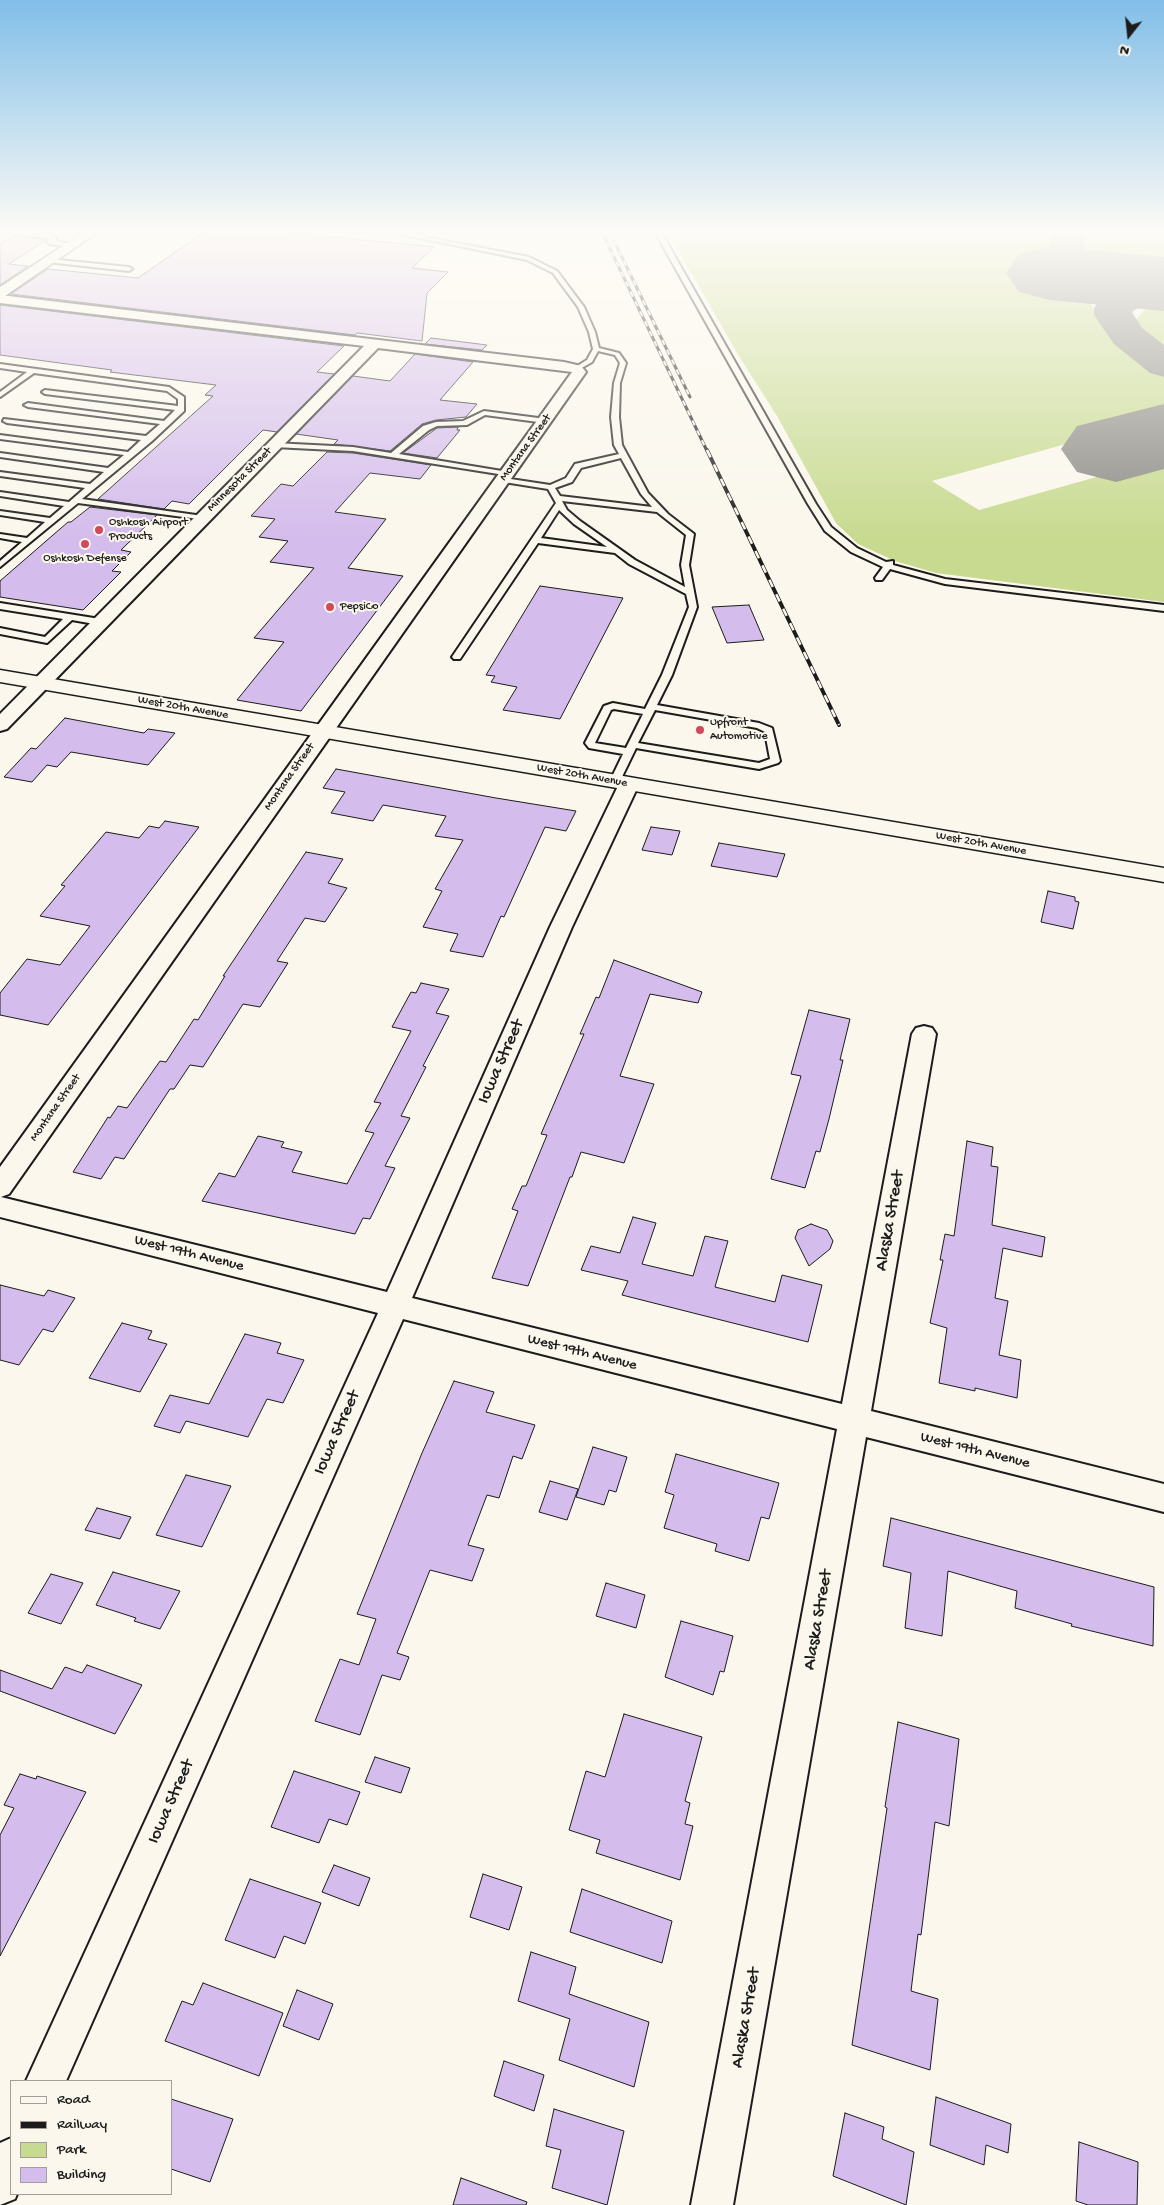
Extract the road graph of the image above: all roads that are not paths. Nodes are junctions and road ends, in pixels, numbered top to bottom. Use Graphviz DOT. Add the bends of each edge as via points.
graph roads {
  1 [pos="306,335"];
  2 [pos="593,335"];
  3 [pos="717,335"];
  4 [pos="375,343"];
  5 [pos="596,349"];
  6 [pos="1,366"];
  7 [pos="576,369"];
  8 [pos="33,370"];
  9 [pos="68,374"];
  10 [pos="60,380"];
  11 [pos="53,386"];
  12 [pos="45,392"];
  13 [pos="0,395"];
  14 [pos="28,405"];
  15 [pos="181,409"];
  16 [pos="21,410"];
  17 [pos="14,415"];
  18 [pos="4,420"];
  19 [pos="546,421"];
  20 [pos="166,423"];
  21 [pos="0,426"];
  22 [pos="0,437"];
  23 [pos="149,438"];
  24 [pos="274,445"];
  25 [pos="130,454"];
  26 [pos="0,455"];
  27 [pos="393,455"];
  28 [pos="624,455"];
  29 [pos="111,471"];
  30 [pos="0,474"];
  31 [pos="506,477"];
  32 [pos="92,487"];
  33 [pos="552,487"];
  34 [pos="0,494"];
  35 [pos="559,501"];
  36 [pos="74,503"];
  37 [pos="659,510"];
  38 [pos="0,514"];
  39 [pos="203,518"];
  40 [pos="52,522"];
  41 [pos="0,536"];
  42 [pos="536,540"];
  43 [pos="29,541"];
  44 [pos="615,551"];
  45 [pos="2,561"];
  46 [pos="889,564"];
  47 [pos="879,578"];
  48 [pos="690,593"];
  49 [pos="0,606"];
  50 [pos="1164,608"];
  51 [pos="70,617"];
  52 [pos="100,622"];
  53 [pos="0,632"];
  54 [pos="457,657"];
  55 [pos="0,676"];
  56 [pos="41,683"];
  57 [pos="651,710"];
  58 [pos="0,725"];
  59 [pos="322,732"];
  60 [pos="632,749"];
  61 [pos="622,782"];
  62 [pos="1164,875"];
  63 [pos="924,1034"];
  64 [pos="0,1188"];
  65 [pos="0,1207"];
  66 [pos="395,1306"];
  67 [pos="856,1421"];
  68 [pos="1164,1498"];
  69 [pos="46,2080"];
  70 [pos="10,2161"];
  71 [pos="0,2184"];
  72 [pos="712,2205"];
  1 -- 4 [label="street"];
  2 -- 5 [label="lane"];
  3 -- 46 [label="lane" via="828,529 854,550"];
  4 -- 7 [label="street"];
  4 -- 24 [label="street, Minnesota Street"];
  5 -- 7 [label="lane" via="590,361"];
  5 -- 28 [label="lane" via="617,354 623,363 617,382 615,417 618,445"];
  6 -- 8 [label="lane"];
  7 -- 19 [label="street, Montana Street" via="579,374"];
  8 -- 9 [label="lane"];
  8 -- 13 [label="lane"];
  9 -- 10 [label="lane"];
  9 -- 15 [label="lane" via="169,389 182,398"];
  11 -- 12 [label="lane"];
  12 -- 14 [label="lane"];
  12 -- 15 [label="lane"];
  14 -- 16 [label="lane"];
  14 -- 20 [label="lane"];
  15 -- 20 [label="lane"];
  17 -- 18 [label="lane"];
  18 -- 21 [label="lane"];
  18 -- 23 [label="lane"];
  19 -- 27 [label="lane" via="484,413 464,424 436,424 426,428"];
  19 -- 31 [label="street, Montana Street"];
  20 -- 23 [label="lane"];
  22 -- 25 [label="lane"];
  23 -- 25 [label="lane"];
  24 -- 27 [label="lane" via="353,449"];
  24 -- 39 [label="street, Minnesota Street"];
  25 -- 29 [label="lane"];
  26 -- 29 [label="lane"];
  27 -- 31 [label="lane"];
  28 -- 33 [label="lane" via="578,466 569,480"];
  28 -- 37 [label="lane" via="645,494"];
  29 -- 32 [label="lane"];
  30 -- 32 [label="lane"];
  31 -- 33 [label="lane"];
  31 -- 59 [label="street, Montana Street"];
  32 -- 36 [label="lane"];
  33 -- 35 [label="lane"];
  34 -- 36 [label="lane"];
  35 -- 37 [label="lane"];
  35 -- 42 [label="lane"];
  35 -- 44 [label="lane" via="564,511"];
  36 -- 39 [label="lane"];
  36 -- 40 [label="lane"];
  37 -- 48 [label="lane" via="690,534 685,565"];
  38 -- 40 [label="lane"];
  39 -- 52 [label="street, Minnesota Street"];
  40 -- 43 [label="lane"];
  41 -- 43 [label="lane"];
  42 -- 44 [label="lane"];
  42 -- 54 [label="lane"];
  43 -- 45 [label="lane"];
  44 -- 48 [label="lane"];
  46 -- 47 [label="lane"];
  46 -- 50 [label="lane" via="945,581"];
  48 -- 57 [label="lane" via="693,607"];
  49 -- 51 [label="lane"];
  51 -- 52 [label="lane"];
  51 -- 53 [label="lane" via="47,640"];
  52 -- 56 [label="street, Minnesota Street"];
  55 -- 56 [label="main road, West 20th Avenue"];
  56 -- 58 [label="street, Minnesota Street"];
  56 -- 59 [label="main road, West 20th Avenue"];
  57 -- 60 [label="lane"];
  57 -- 60 [label="lane" via="607,708 590,743 592,746"];
  57 -- 60 [label="lane" via="770,730 775,761 759,766"];
  59 -- 61 [label="main road, West 20th Avenue"];
  59 -- 64 [label="street, Montana Street"];
  60 -- 61 [label="lane"];
  61 -- 62 [label="main road, West 20th Avenue"];
  61 -- 66 [label="street, Iowa Street"];
  63 -- 67 [label="street, Alaska Street"];
  65 -- 66 [label="street, West 19th Avenue"];
  66 -- 67 [label="street, West 19th Avenue"];
  66 -- 69 [label="street, Iowa Street"];
  67 -- 68 [label="street, West 19th Avenue"];
  67 -- 72 [label="street, Alaska Street"];
  70 -- 71 [label="street"];
}
